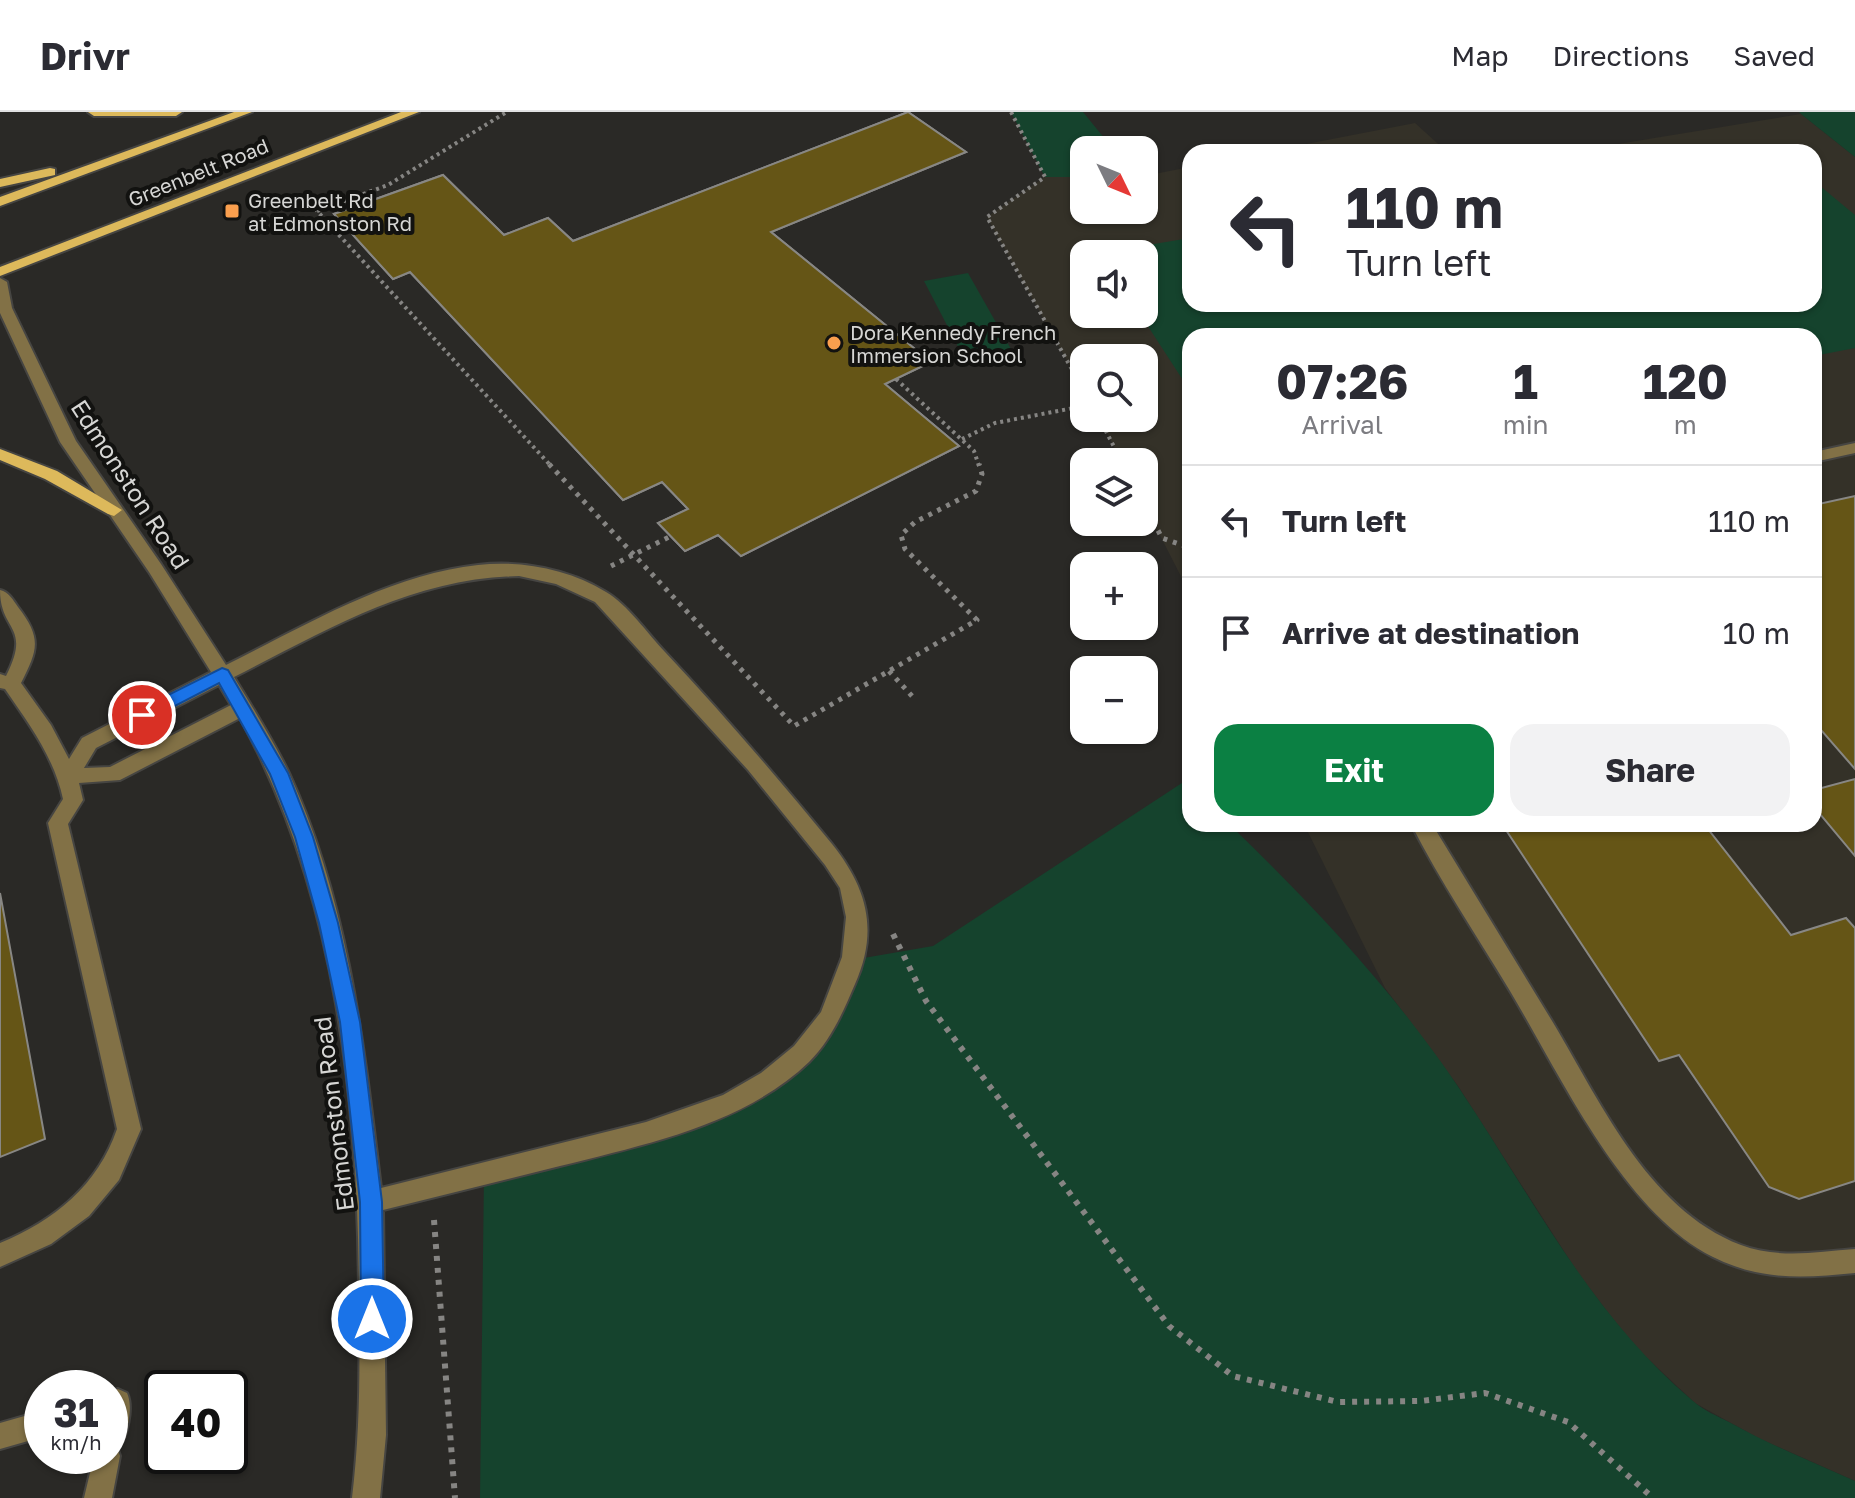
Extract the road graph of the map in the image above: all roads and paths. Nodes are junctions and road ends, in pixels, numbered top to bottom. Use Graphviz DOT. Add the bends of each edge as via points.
graph roads {
  1 [pos="94,112"];
  2 [pos="176,112"];
  3 [pos="246,112"];
  4 [pos="413,112"];
  5 [pos="1011,112"];
  6 [pos="505,113"];
  7 [pos="112,159"];
  8 [pos="0,183"];
  9 [pos="0,202"];
  10 [pos="0,272"];
  11 [pos="0,282"];
  12 [pos="1070,366"];
  13 [pos="896,379"];
  14 [pos="1070,409"];
  15 [pos="962,439"];
  16 [pos="1855,448"];
  17 [pos="0,454"];
  18 [pos="1822,455"];
  19 [pos="114,510"];
  20 [pos="1158,530"];
  21 [pos="671,536"];
  22 [pos="1182,545"];
  23 [pos="633,556"];
  24 [pos="579,583"];
  25 [pos="0,597"];
  26 [pos="889,671"];
  27 [pos="222,674"];
  28 [pos="6,682"];
  29 [pos="912,696"];
  30 [pos="242,708"];
  31 [pos="68,776"];
  32 [pos="1426,832"];
  33 [pos="891,926"];
  34 [pos="429,1188"];
  35 [pos="371,1202"];
  36 [pos="0,1255"];
  37 [pos="1855,1261"];
  38 [pos="24,1429"];
  39 [pos="0,1436"];
  40 [pos="103,1474"];
  41 [pos="98,1498"];
  42 [pos="366,1498"];
  43 [pos="455,1498"];
  44 [pos="1653,1498"];
  1 -- 2 [label="main road"];
  3 -- 7 [label="main road, Greenbelt Road"];
  4 -- 10 [label="main road, Greenbelt Road"];
  5 -- 12 [label="path" via="1045,177 987,217"];
  6 -- 23 [label="path" via="388,185 317,211"];
  7 -- 8 [label="main road"];
  7 -- 9 [label="main road, Greenbelt Road"];
  11 -- 19 [label="street, Edmonston Road" via="5,308 45,397"];
  13 -- 15 [label="path"];
  14 -- 15 [label="path" via="995,423"];
  15 -- 26 [label="path" via="974,451 982,474 976,491 915,522 901,535 905,549 977,620"];
  16 -- 18 [label="street"];
  17 -- 19 [label="main road"];
  19 -- 27 [label="street, Edmonston Road"];
  20 -- 22 [label="path" via="1162,538"];
  21 -- 23 [label="path"];
  23 -- 24 [label="path"];
  23 -- 26 [label="path" via="794,726"];
  24 -- 27 [label="street" via="516,570 422,581"];
  24 -- 34 [label="street" via="601,597 651,648 763,773 837,867 854,898 857,930 852,960 844,990 811,1043 744,1098 664,1129"];
  25 -- 28 [label="street" via="30,640 26,657"];
  26 -- 29 [label="path"];
  27 -- 30 [label="street, Edmonston Road"];
  27 -- 31 [label="street" via="89,743"];
  28 -- 31 [label="street" via="44,730"];
  30 -- 31 [label="street" via="113,775"];
  30 -- 35 [label="street, Edmonston Road" via="279,773 329,923 350,1022"];
  31 -- 36 [label="street" via="73,800 58,823 129,1129 119,1160 87,1203 22,1247"];
  32 -- 37 [label="street" via="1644,1187 1715,1245 1763,1264"];
  33 -- 44 [label="path" via="926,1001 1169,1326 1233,1376 1338,1402 1421,1401 1485,1393 1568,1422"];
  34 -- 35 [label="street"];
  34 -- 43 [label="path"];
  35 -- 42 [label="street, Edmonston Road" via="373,1435"];
  38 -- 39 [label="street"];
  40 -- 41 [label="street"];
}
